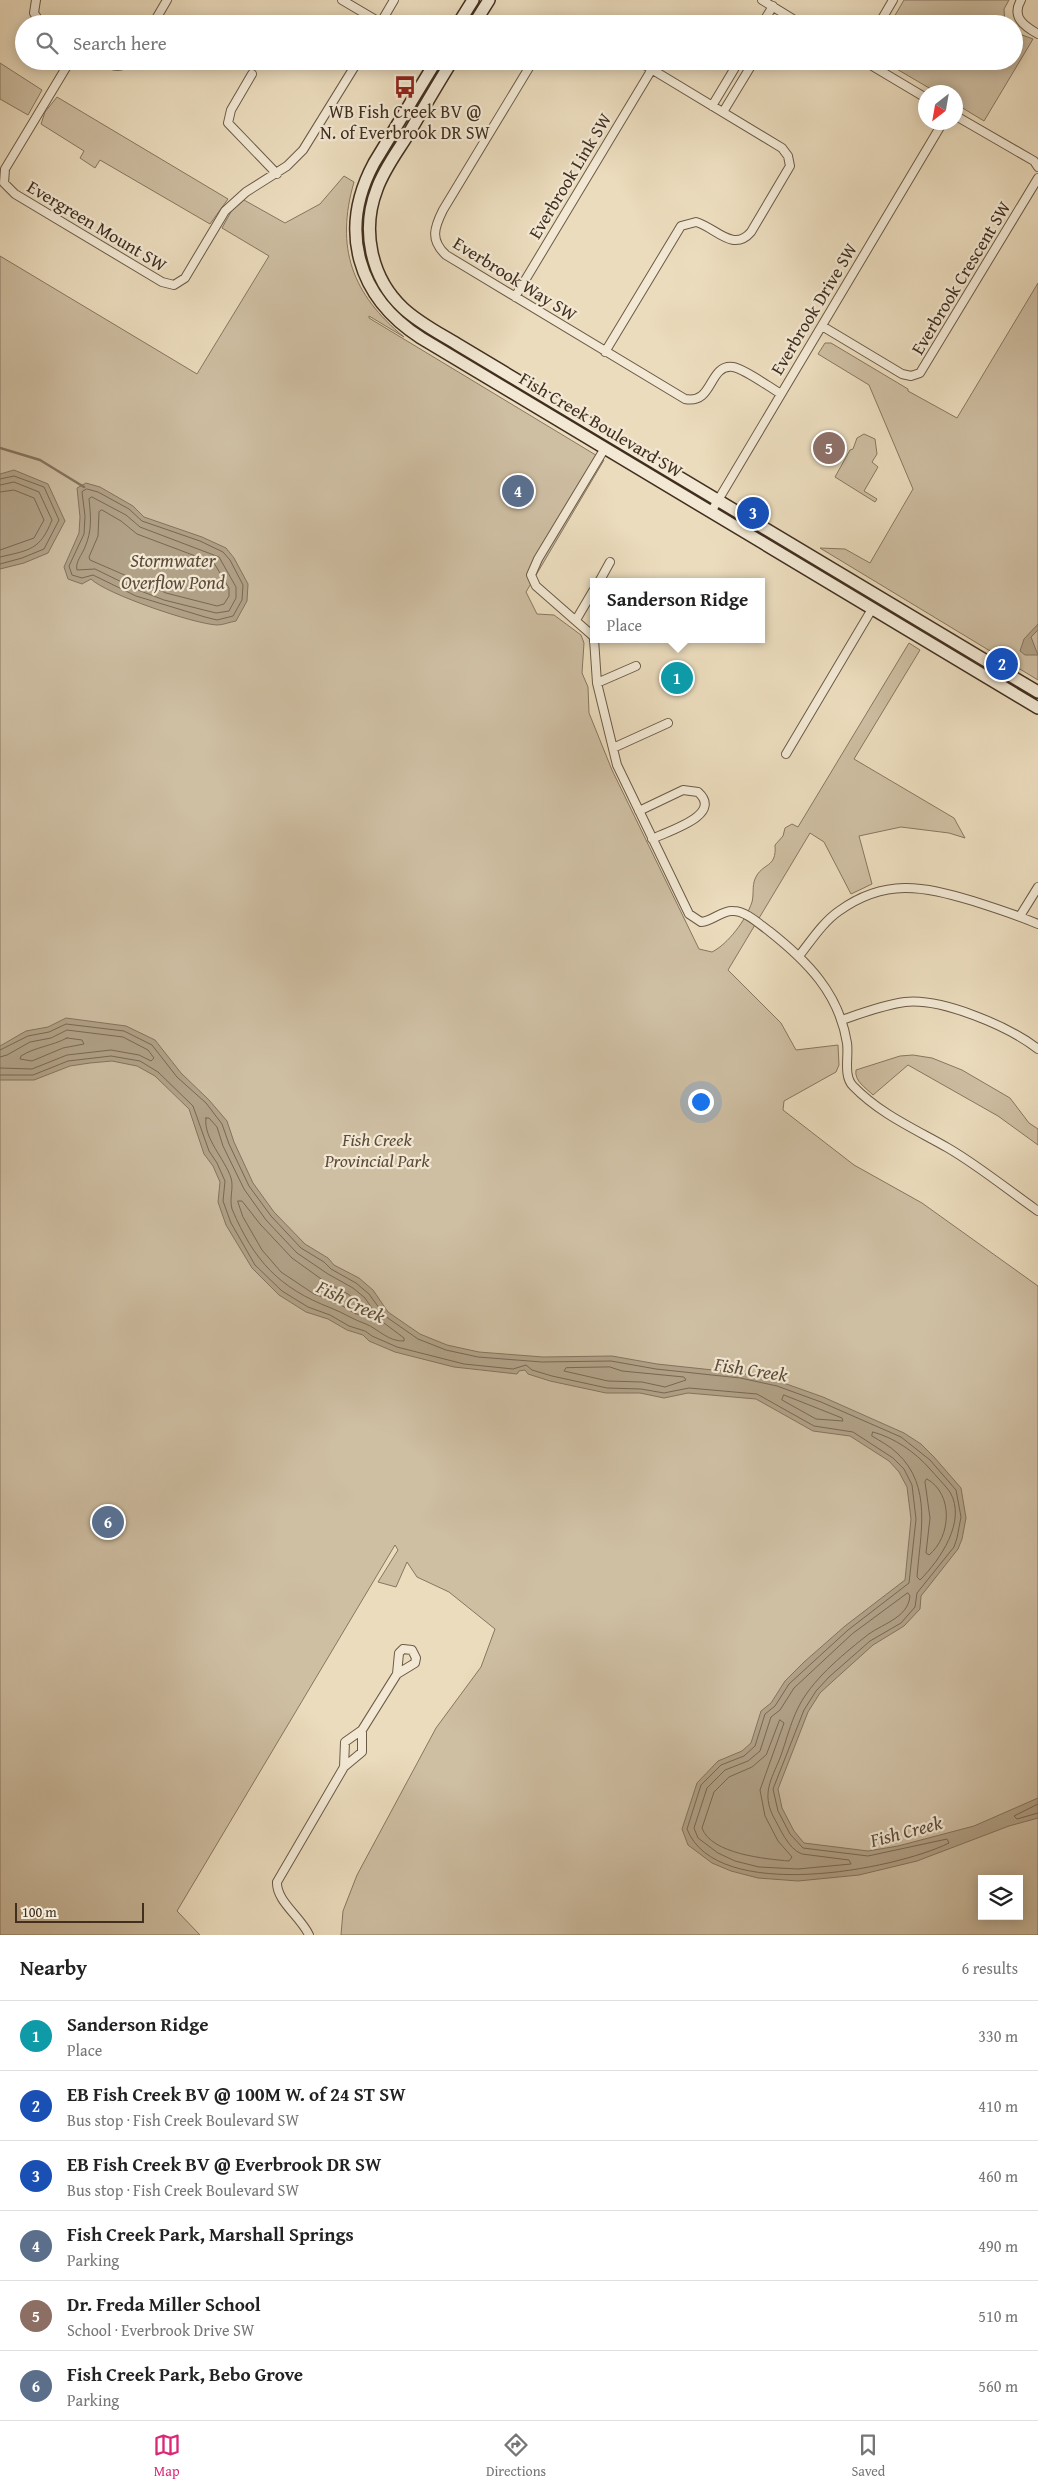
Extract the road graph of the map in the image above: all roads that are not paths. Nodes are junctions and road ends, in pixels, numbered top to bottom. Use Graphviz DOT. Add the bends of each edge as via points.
graph roads {
  1 [pos="36,0"];
  2 [pos="167,0"];
  3 [pos="342,0"];
  4 [pos="394,0"];
  5 [pos="473,0"];
  6 [pos="489,0"];
  7 [pos="762,0"];
  8 [pos="894,0"];
  9 [pos="1022,0"];
  10 [pos="772,6"];
  11 [pos="784,13"];
  12 [pos="35,15"];
  13 [pos="158,15"];
  14 [pos="367,15"];
  15 [pos="385,15"];
  16 [pos="464,15"];
  17 [pos="480,15"];
  18 [pos="767,15"];
  19 [pos="787,15"];
  20 [pos="885,15"];
  21 [pos="1018,15"];
  22 [pos="1023,24"];
  23 [pos="1038,34"];
  24 [pos="65,70"];
  25 [pos="352,70"];
  26 [pos="431,70"];
  27 [pos="447,70"];
  28 [pos="527,70"];
  29 [pos="651,70"];
  30 [pos="654,70"];
  31 [pos="734,70"];
  32 [pos="749,70"];
  33 [pos="879,70"];
  34 [pos="252,74"];
  35 [pos="918,93"];
  36 [pos="712,106"];
  37 [pos="723,112"];
  38 [pos="963,120"];
  39 [pos="938,130"];
  40 [pos="1038,167"];
  41 [pos="277,174"];
  42 [pos="1038,178"];
  43 [pos="515,297"];
  44 [pos="822,326"];
  45 [pos="605,352"];
  46 [pos="781,394"];
  47 [pos="605,448"];
  48 [pos="717,500"];
  49 [pos="710,512"];
  50 [pos="610,562"];
  51 [pos="601,578"];
  52 [pos="590,596"];
  53 [pos="872,609"];
  54 [pos="576,620"];
  55 [pos="590,634"];
  56 [pos="594,643"];
  57 [pos="636,666"];
  58 [pos="597,684"];
  59 [pos="1034,689"];
  60 [pos="1022,698"];
  61 [pos="1038,708"];
  62 [pos="668,723"];
  63 [pos="614,748"];
  64 [pos="786,754"];
  65 [pos="639,811"];
  66 [pos="652,839"];
  67 [pos="1038,887"];
  68 [pos="1020,916"];
  69 [pos="1038,924"];
  70 [pos="799,956"];
  71 [pos="842,1020"];
  72 [pos="1038,1049"];
  73 [pos="1038,1211"];
  74 [pos="397,1674"];
  75 [pos="362,1730"];
  76 [pos="344,1767"];
  77 [pos="309,1935"];
  1 -- 12 [label="street"];
  2 -- 13 [label="street"];
  3 -- 14 [label="street"];
  4 -- 15 [label="street"];
  5 -- 16 [label="main road"];
  6 -- 17 [label="main road"];
  7 -- 10 [label="street"];
  8 -- 20 [label="street"];
  9 -- 21 [label="street" via="1017,8"];
  10 -- 11 [label="street"];
  10 -- 18 [label="street"];
  11 -- 19 [label="street"];
  22 -- 23 [label="street"];
  24 -- 41 [label="street, Evergreen Mount SW" via="5,169 4,182 15,194 162,282 170,285 180,282 225,212 246,192"];
  25 -- 41 [label="street, Evergreen Mount SW" via="303,150"];
  26 -- 47 [label="main road, Fish Creek Boulevard SW" via="374,163 360,196 356,244 367,280 382,305 409,330"];
  27 -- 48 [label="main road, Fish Creek Boulevard SW" via="382,177 373,199 369,229 371,252 384,284 396,301 416,318"];
  28 -- 43 [label="street, Everbrook Way SW" via="443,210 434,234 438,248 446,255"];
  29 -- 43 [label="street, Everbrook Link SW"];
  30 -- 36 [label="street"];
  31 -- 36 [label="street"];
  32 -- 37 [label="street"];
  33 -- 35 [label="street"];
  34 -- 41 [label="street" via="231,110 228,123"];
  36 -- 37 [label="street"];
  37 -- 45 [label="street" via="786,151 788,169 751,232 744,238 728,239 696,222 681,226"];
  38 -- 40 [label="street" via="1034,161"];
  39 -- 44 [label="street, Everbrook Drive SW"];
  42 -- 44 [label="street, Everbrook Crescent SW" via="920,373 902,374"];
  43 -- 45 [label="street, Everbrook Way SW"];
  44 -- 46 [label="street, Everbrook Drive SW"];
  45 -- 46 [label="street, Everbrook Way SW" via="685,399 701,397 716,374 729,367 739,369"];
  46 -- 48 [label="street, Everbrook Drive SW"];
  47 -- 49 [label="main road, Fish Creek Boulevard SW"];
  47 -- 54 [label="street" via="531,575 536,586"];
  48 -- 49 [label="street, Everbrook Drive SW"];
  48 -- 59 [label="main road, Fish Creek Boulevard SW"];
  49 -- 53 [label="main road, Fish Creek Boulevard SW"];
  50 -- 51 [label="street"];
  52 -- 54 [label="street"];
  53 -- 60 [label="main road, Fish Creek Boulevard SW"];
  53 -- 64 [label="street"];
  54 -- 55 [label="street"];
  56 -- 58 [label="street"];
  57 -- 58 [label="street"];
  58 -- 63 [label="street"];
  59 -- 60 [label="street"];
  60 -- 61 [label="main road, Fish Creek Boulevard SW"];
  62 -- 63 [label="street"];
  63 -- 65 [label="street" via="617,765"];
  65 -- 66 [label="street"];
  65 -- 66 [label="street" via="683,790 698,792 704,800 704,810 699,817"];
  66 -- 70 [label="street" via="692,917 706,921 736,910 753,919"];
  67 -- 68 [label="street"];
  68 -- 69 [label="street"];
  68 -- 70 [label="street" via="940,891 917,887 885,890 865,895 838,912"];
  70 -- 71 [label="street" via="822,981"];
  71 -- 72 [label="street" via="868,1010 906,1002 943,1005 1012,1032"];
  71 -- 73 [label="street" via="847,1043 848,1076 854,1087 894,1119 970,1162"];
  74 -- 75 [label="street"];
  75 -- 76 [label="street" via="362,1752"];
  75 -- 76 [label="street" via="345,1742"];
  76 -- 77 [label="street" via="277,1882 280,1895"];
}
